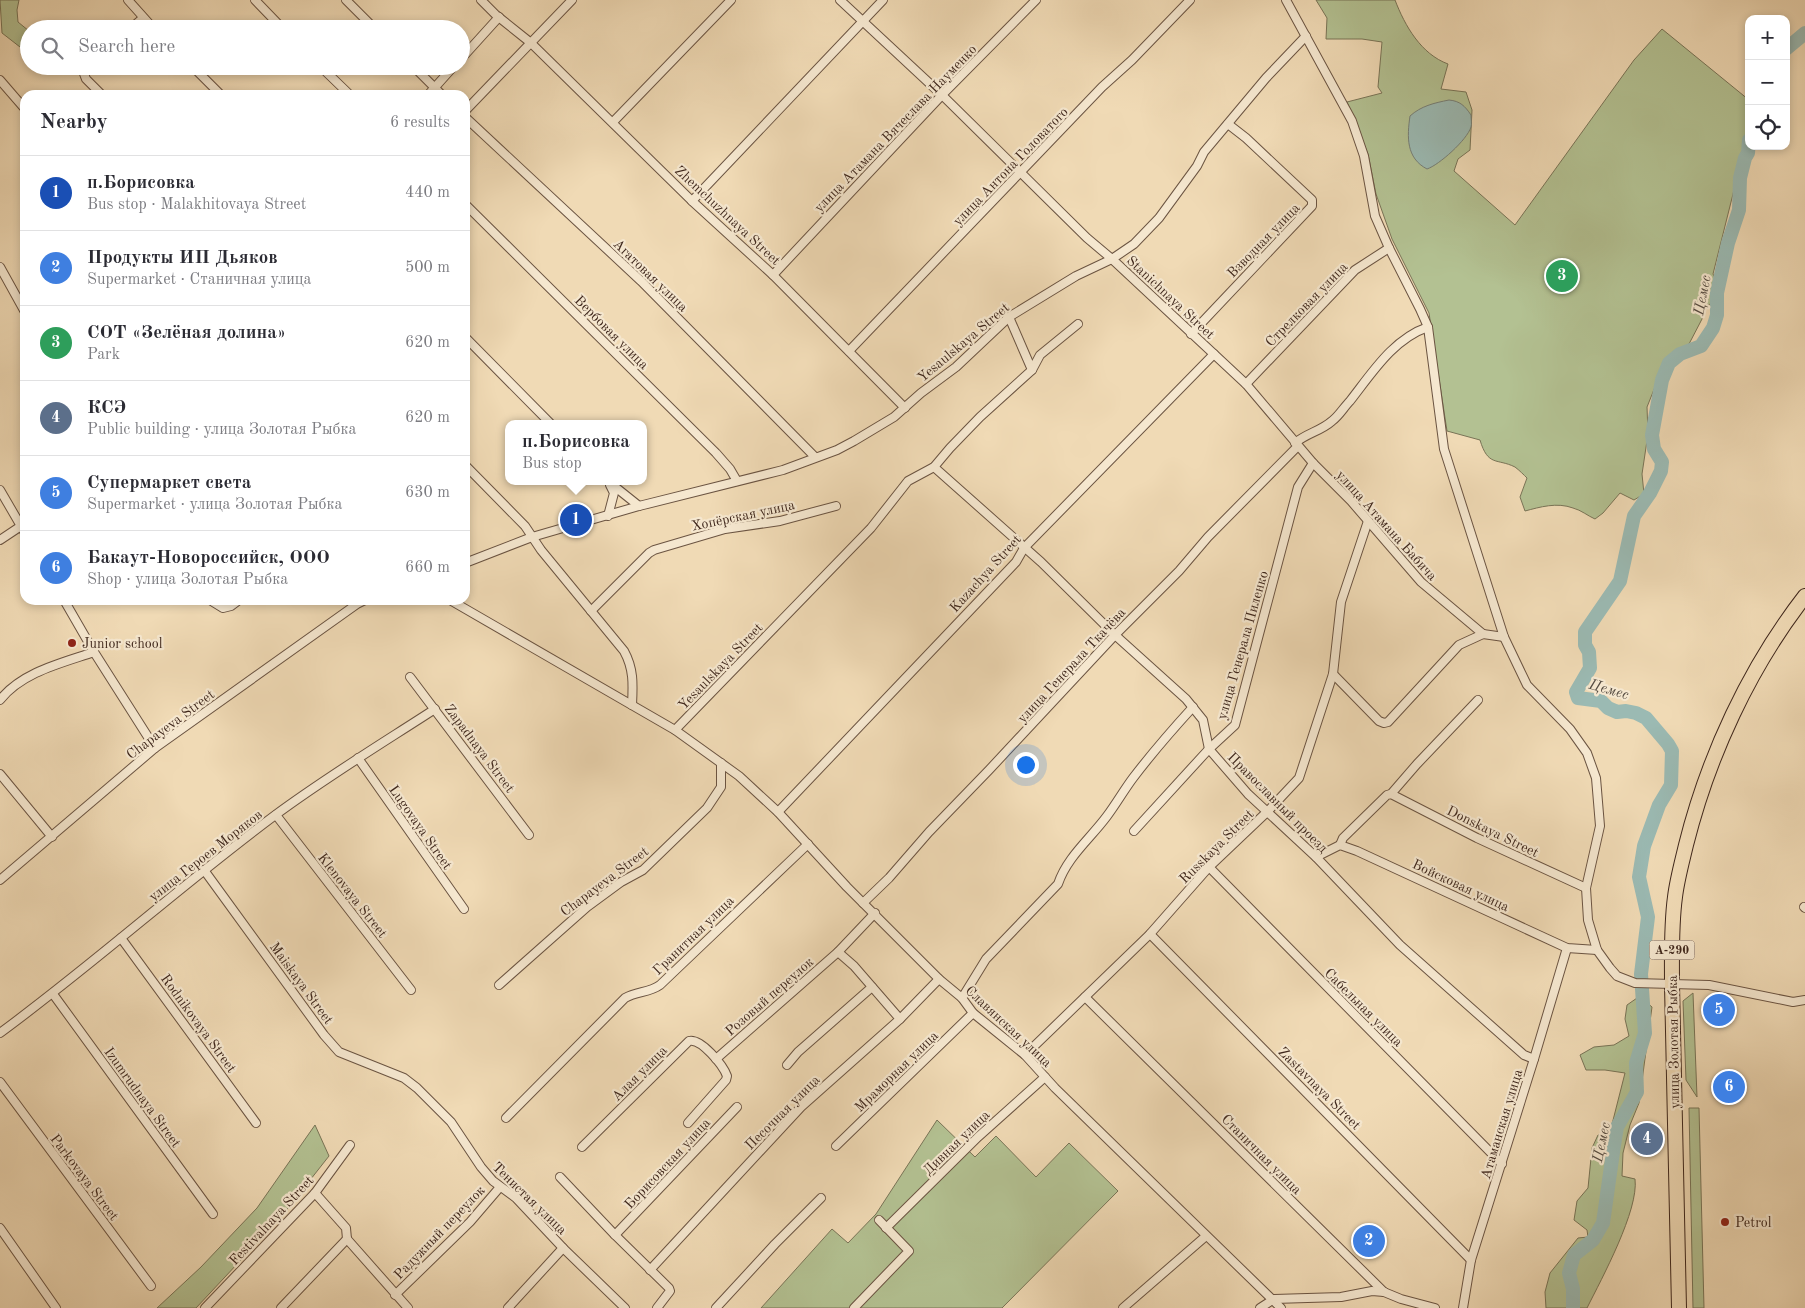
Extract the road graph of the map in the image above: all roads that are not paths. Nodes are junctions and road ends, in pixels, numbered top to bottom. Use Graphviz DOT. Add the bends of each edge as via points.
graph roads {
  1 [pos="128,0"];
  2 [pos="255,0"];
  3 [pos="346,0"];
  4 [pos="481,0"];
  5 [pos="572,0"];
  6 [pos="731,0"];
  7 [pos="840,0"];
  8 [pos="883,0"];
  9 [pos="1036,0"];
  10 [pos="1190,0"];
  11 [pos="1286,0"];
  12 [pos="499,17"];
  13 [pos="143,18"];
  14 [pos="141,20"];
  15 [pos="274,20"];
  16 [pos="366,20"];
  17 [pos="862,21"];
  18 [pos="1306,36"];
  19 [pos="531,43"];
  20 [pos="470,49"];
  21 [pos="84,75"];
  22 [pos="201,75"];
  23 [pos="329,75"];
  24 [pos="422,75"];
  25 [pos="446,75"];
  26 [pos="0,80"];
  27 [pos="435,88"];
  28 [pos="97,90"];
  29 [pos="215,90"];
  30 [pos="345,90"];
  31 [pos="942,95"];
  32 [pos="20,103"];
  33 [pos="470,106"];
  34 [pos="470,122"];
  35 [pos="613,122"];
  36 [pos="1228,124"];
  37 [pos="1021,173"];
  38 [pos="692,201"];
  39 [pos="470,209"];
  40 [pos="1389,248"];
  41 [pos="1112,259"];
  42 [pos="0,267"];
  43 [pos="773,275"];
  44 [pos="20,303"];
  45 [pos="1009,317"];
  46 [pos="1078,324"];
  47 [pos="1428,327"];
  48 [pos="1191,334"];
  49 [pos="470,342"];
  50 [pos="849,351"];
  51 [pos="1214,354"];
  52 [pos="1032,370"];
  53 [pos="1246,384"];
  54 [pos="905,408"];
  55 [pos="547,420"];
  56 [pos="1297,444"];
  57 [pos="815,458"];
  58 [pos="1313,463"];
  59 [pos="934,467"];
  60 [pos="470,470"];
  61 [pos="737,481"];
  62 [pos="610,485"];
  63 [pos="612,485"];
  64 [pos="0,490"];
  65 [pos="639,506"];
  66 [pos="836,506"];
  67 [pos="608,516"];
  68 [pos="1368,521"];
  69 [pos="20,524"];
  70 [pos="20,530"];
  71 [pos="532,537"];
  72 [pos="0,540"];
  73 [pos="1024,548"];
  74 [pos="470,561"];
  75 [pos="1805,596"];
  76 [pos="67,605"];
  77 [pos="218,605"];
  78 [pos="232,605"];
  79 [pos="356,605"];
  80 [pos="459,605"];
  81 [pos="591,611"];
  82 [pos="1483,634"];
  83 [pos="1115,635"];
  84 [pos="1504,637"];
  85 [pos="94,652"];
  86 [pos="1333,674"];
  87 [pos="410,677"];
  88 [pos="0,700"];
  89 [pos="1478,700"];
  90 [pos="632,705"];
  91 [pos="1193,707"];
  92 [pos="435,709"];
  93 [pos="675,730"];
  94 [pos="155,748"];
  95 [pos="1209,749"];
  96 [pos="358,758"];
  97 [pos="721,763"];
  98 [pos="0,774"];
  99 [pos="1390,794"];
  100 [pos="1268,811"];
  101 [pos="778,812"];
  102 [pos="276,815"];
  103 [pos="1134,831"];
  104 [pos="529,835"];
  105 [pos="52,837"];
  106 [pos="808,844"];
  107 [pos="1340,845"];
  108 [pos="1316,857"];
  109 [pos="1209,867"];
  110 [pos="204,870"];
  111 [pos="0,880"];
  112 [pos="1586,888"];
  113 [pos="863,903"];
  114 [pos="464,909"];
  115 [pos="875,913"];
  116 [pos="1150,934"];
  117 [pos="121,938"];
  118 [pos="1567,948"];
  119 [pos="1597,950"];
  120 [pos="838,952"];
  121 [pos="939,979"];
  122 [pos="1672,985"];
  123 [pos="499,986"];
  124 [pos="872,987"];
  125 [pos="410,990"];
  126 [pos="53,994"];
  127 [pos="1085,997"];
  128 [pos="962,998"];
  129 [pos="1805,1000"];
  130 [pos="973,1013"];
  131 [pos="900,1019"];
  132 [pos="0,1033"];
  133 [pos="1025,1055"];
  134 [pos="716,1059"];
  135 [pos="1534,1060"];
  136 [pos="787,1065"];
  137 [pos="1045,1077"];
  138 [pos="404,1078"];
  139 [pos="0,1082"];
  140 [pos="736,1107"];
  141 [pos="506,1118"];
  142 [pos="256,1123"];
  143 [pos="688,1123"];
  144 [pos="350,1145"];
  145 [pos="836,1146"];
  146 [pos="582,1147"];
  147 [pos="1502,1164"];
  148 [pos="560,1177"];
  149 [pos="500,1187"];
  150 [pos="314,1193"];
  151 [pos="821,1198"];
  152 [pos="213,1214"];
  153 [pos="879,1220"];
  154 [pos="0,1228"];
  155 [pos="886,1228"];
  156 [pos="615,1235"];
  157 [pos="1206,1236"];
  158 [pos="347,1239"];
  159 [pos="563,1248"];
  160 [pos="1471,1260"];
  161 [pos="650,1270"];
  162 [pos="151,1286"];
  163 [pos="1384,1292"];
  164 [pos="395,1295"];
  165 [pos="1274,1299"];
  166 [pos="56,1308"];
  167 [pos="205,1308"];
  168 [pos="281,1308"];
  169 [pos="408,1308"];
  170 [pos="508,1308"];
  171 [pos="625,1308"];
  172 [pos="657,1308"];
  173 [pos="716,1308"];
  174 [pos="854,1308"];
  175 [pos="1123,1308"];
  176 [pos="1261,1308"];
  177 [pos="1281,1308"];
  178 [pos="1434,1308"];
  179 [pos="1464,1308"];
  180 [pos="1679,1308"];
  1 -- 13 [label="street"];
  2 -- 15 [label="street"];
  3 -- 16 [label="street"];
  4 -- 12 [label="street, Zhemchuzhnaya Street"];
  5 -- 19 [label="street"];
  6 -- 35 [label="street"];
  7 -- 17 [label="street, Stanichnaya Street"];
  8 -- 17 [label="street"];
  9 -- 31 [label="street, улица Атамана Вячеслава Науменко"];
  10 -- 37 [label="street, улица Антона Головатого"];
  11 -- 18 [label="street"];
  12 -- 19 [label="street, Zhemchuzhnaya Street"];
  12 -- 20 [label="street"];
  13 -- 14 [label="street"];
  17 -- 31 [label="street, Stanichnaya Street"];
  17 -- 38 [label="street"];
  18 -- 36 [label="street, Yesaulskaya Street"];
  18 -- 40 [label="street" via="1352,121 1364,156 1375,216"];
  19 -- 33 [label="street"];
  19 -- 35 [label="street, Zhemchuzhnaya Street"];
  21 -- 28 [label="street"];
  22 -- 29 [label="street"];
  23 -- 30 [label="street"];
  24 -- 27 [label="street"];
  25 -- 27 [label="street"];
  26 -- 32 [label="street"];
  31 -- 37 [label="street, Stanichnaya Street"];
  31 -- 43 [label="street, улица Атамана Вячеслава Науменко"];
  34 -- 57 [label="street, Агатовая улица" via="641,281"];
  35 -- 38 [label="street, Zhemchuzhnaya Street"];
  36 -- 41 [label="street, Yesaulskaya Street" via="1204,152 1159,218 1134,244"];
  36 -- 48 [label="street, Взводная улица" via="1312,200 1312,206"];
  37 -- 41 [label="street, Stanichnaya Street"];
  37 -- 50 [label="street, улица Антона Головатого"];
  38 -- 43 [label="street, Zhemchuzhnaya Street"];
  39 -- 61 [label="street, Вербовая улица" via="716,453"];
  40 -- 47 [label="street"];
  40 -- 53 [label="street, Стрелковая улица" via="1355,270"];
  41 -- 45 [label="street, Yesaulskaya Street" via="1076,276"];
  41 -- 48 [label="street, Stanichnaya Street"];
  42 -- 44 [label="street"];
  43 -- 50 [label="street, Zhemchuzhnaya Street"];
  45 -- 52 [label="street"];
  45 -- 54 [label="street, Yesaulskaya Street" via="956,367"];
  46 -- 52 [label="street, Yesaulskaya Street" via="1040,355"];
  47 -- 56 [label="street, улица Генерала Ткачёва" via="1413,332 1394,346 1333,421 1318,431 1306,434"];
  47 -- 84 [label="street" via="1444,449"];
  48 -- 51 [label="street, Stanichnaya Street"];
  49 -- 55 [label="street"];
  50 -- 54 [label="street, Zhemchuzhnaya Street"];
  51 -- 53 [label="street, улица Атамана Бабича"];
  51 -- 73 [label="street, Kazachya Street"];
  52 -- 59 [label="street, Yesaulskaya Street" via="980,417"];
  53 -- 56 [label="street, улица Атамана Бабича"];
  54 -- 57 [label="street, Yesaulskaya Street" via="854,441"];
  56 -- 58 [label="street, улица Атамана Бабича"];
  56 -- 83 [label="street, улица Генерала Ткачёва"];
  57 -- 61 [label="street, Yesaulskaya Street"];
  58 -- 68 [label="street, улица Атамана Бабича"];
  58 -- 95 [label="street, улица Генерала Пиленко" via="1298,487 1235,725"];
  59 -- 73 [label="street, Православный проезд"];
  59 -- 93 [label="street, Yesaulskaya Street" via="908,481 871,528"];
  60 -- 71 [label="street"];
  61 -- 65 [label="street, Yesaulskaya Street"];
  62 -- 67 [label="street" via="614,493"];
  63 -- 65 [label="street"];
  64 -- 69 [label="street"];
  65 -- 67 [label="street, Yesaulskaya Street"];
  66 -- 81 [label="street, Хопёрская улица" via="780,521 726,529 654,550"];
  67 -- 71 [label="street, Yesaulskaya Street"];
  68 -- 82 [label="street, улица Атамана Бабича" via="1421,582"];
  68 -- 86 [label="street, Russkaya Street" via="1341,602"];
  70 -- 72 [label="street"];
  71 -- 74 [label="street, Yesaulskaya Street"];
  71 -- 81 [label="street"];
  73 -- 83 [label="street, Православный проезд"];
  73 -- 101 [label="street, Kazachya Street" via="1016,562"];
  75 -- 122 [label="highway, улица Золотая Рыбка / А-290" via="1784,623 1731,716 1695,810 1675,897"];
  76 -- 85 [label="street"];
  77 -- 78 [label="street" via="223,608"];
  79 -- 94 [label="street, Chapayeva Street"];
  80 -- 90 [label="street"];
  81 -- 90 [label="street" via="631,663"];
  82 -- 84 [label="street"];
  82 -- 86 [label="street" via="1459,645 1388,722 1379,721"];
  83 -- 91 [label="street, Православный проезд"];
  83 -- 113 [label="street, улица Генерала Ткачёва"];
  84 -- 112 [label="street" via="1527,685 1570,729 1587,753 1596,778 1600,826"];
  85 -- 88 [label="street" via="44,669"];
  85 -- 94 [label="street"];
  86 -- 100 [label="street, Russkaya Street" via="1299,778"];
  87 -- 92 [label="street, Zapadnaya Street"];
  89 -- 99 [label="street"];
  90 -- 93 [label="street"];
  91 -- 95 [label="street, Православный проезд" via="1203,720"];
  91 -- 128 [label="street" via="1068,862 1058,884 986,959"];
  92 -- 96 [label="street, улица Героев Моряков"];
  92 -- 104 [label="street, Zapadnaya Street"];
  93 -- 97 [label="street, Славянская улица"];
  94 -- 105 [label="street, Chapayeva Street"];
  95 -- 100 [label="street, Православный проезд" via="1248,794"];
  95 -- 103 [label="street, улица Генерала Пиленко"];
  96 -- 102 [label="street, улица Героев Моряков"];
  96 -- 114 [label="street, Lugovaya Street"];
  97 -- 101 [label="street, Славянская улица"];
  97 -- 123 [label="street, Chapayeva Street" via="721,787 707,808 643,870 587,907"];
  98 -- 105 [label="street"];
  99 -- 107 [label="street" via="1343,838"];
  99 -- 112 [label="street, Donskaya Street"];
  100 -- 108 [label="street, Православный проезд"];
  100 -- 109 [label="street, Russkaya Street"];
  101 -- 106 [label="street, Славянская улица"];
  102 -- 110 [label="street, улица Героев Моряков"];
  102 -- 125 [label="street, Klenovaya Street"];
  105 -- 111 [label="street, Chapayeva Street"];
  106 -- 113 [label="street, Славянская улица"];
  106 -- 141 [label="street, Гранитная улица" via="660,985 625,998"];
  107 -- 108 [label="street"];
  107 -- 118 [label="street, Войсковая улица"];
  108 -- 135 [label="street, Православный проезд" via="1400,945 1524,1056"];
  109 -- 116 [label="street, Russkaya Street"];
  109 -- 147 [label="street, Сабельная улица"];
  110 -- 117 [label="street, улица Героев Моряков"];
  110 -- 138 [label="street, Maiskaya Street" via="339,1052"];
  112 -- 119 [label="street" via="1588,920"];
  113 -- 115 [label="street, Славянская улица"];
  115 -- 120 [label="street, Розовый переулок"];
  115 -- 121 [label="street, Славянская улица"];
  116 -- 127 [label="street, Russkaya Street"];
  116 -- 160 [label="street, Zastavnaya Street"];
  117 -- 126 [label="street, улица Героев Моряков"];
  117 -- 142 [label="street, Rodnikovaya Street"];
  118 -- 119 [label="street, Войсковая улица"];
  118 -- 135 [label="street, Атаманская улица"];
  119 -- 122 [label="street" via="1617,976 1635,984"];
  120 -- 124 [label="street"];
  120 -- 134 [label="street, Розовый переулок"];
  121 -- 128 [label="street, Славянская улица"];
  121 -- 131 [label="street, Песочная улица"];
  122 -- 129 [label="street" via="1709,985 1793,1002"];
  122 -- 180 [label="highway, улица Золотая Рыбка / А-290"];
  124 -- 131 [label="street"];
  124 -- 136 [label="street"];
  126 -- 132 [label="street, улица Героев Моряков"];
  126 -- 152 [label="street, Izumrudnaya Street"];
  127 -- 133 [label="street, Russkaya Street"];
  127 -- 163 [label="street, Станичная улица"];
  128 -- 130 [label="street, Славянская улица"];
  130 -- 133 [label="street, Славянская улица"];
  130 -- 145 [label="street, Мраморная улица"];
  131 -- 161 [label="street, Песочная улица" via="801,1107"];
  133 -- 137 [label="street, Славянская улица"];
  134 -- 143 [label="street" via="726,1071 726,1080"];
  134 -- 146 [label="street, Алая улица" via="699,1042 689,1041"];
  135 -- 147 [label="street, Атаманская улица"];
  137 -- 155 [label="street, Дивная улица" via="978,1137"];
  137 -- 157 [label="street, Славянская улица"];
  138 -- 149 [label="street, Тенистая улица" via="451,1122 481,1167"];
  139 -- 162 [label="street, Parkovaya Street"];
  140 -- 156 [label="street, Борисовская улица"];
  144 -- 150 [label="street, Festivalnaya Street"];
  147 -- 160 [label="street, Атаманская улица"];
  148 -- 156 [label="street"];
  149 -- 159 [label="street, Тенистая улица" via="516,1198"];
  149 -- 164 [label="street, Радужный переулок" via="470,1222"];
  150 -- 158 [label="street" via="346,1228"];
  150 -- 167 [label="street, Festivalnaya Street"];
  151 -- 173 [label="street"];
  153 -- 155 [label="street"];
  154 -- 166 [label="street"];
  155 -- 174 [label="street" via="909,1251"];
  156 -- 161 [label="street"];
  157 -- 165 [label="street, Славянская улица"];
  157 -- 175 [label="street"];
  158 -- 164 [label="street"];
  158 -- 168 [label="street"];
  159 -- 170 [label="street"];
  159 -- 171 [label="street, Тенистая улица"];
  160 -- 179 [label="street, Атаманская улица"];
  161 -- 172 [label="street" via="670,1291"];
  163 -- 165 [label="street"];
  163 -- 178 [label="street, Станичная улица"];
  164 -- 169 [label="street"];
  165 -- 176 [label="street"];
  165 -- 177 [label="street, Славянская улица"];
}
